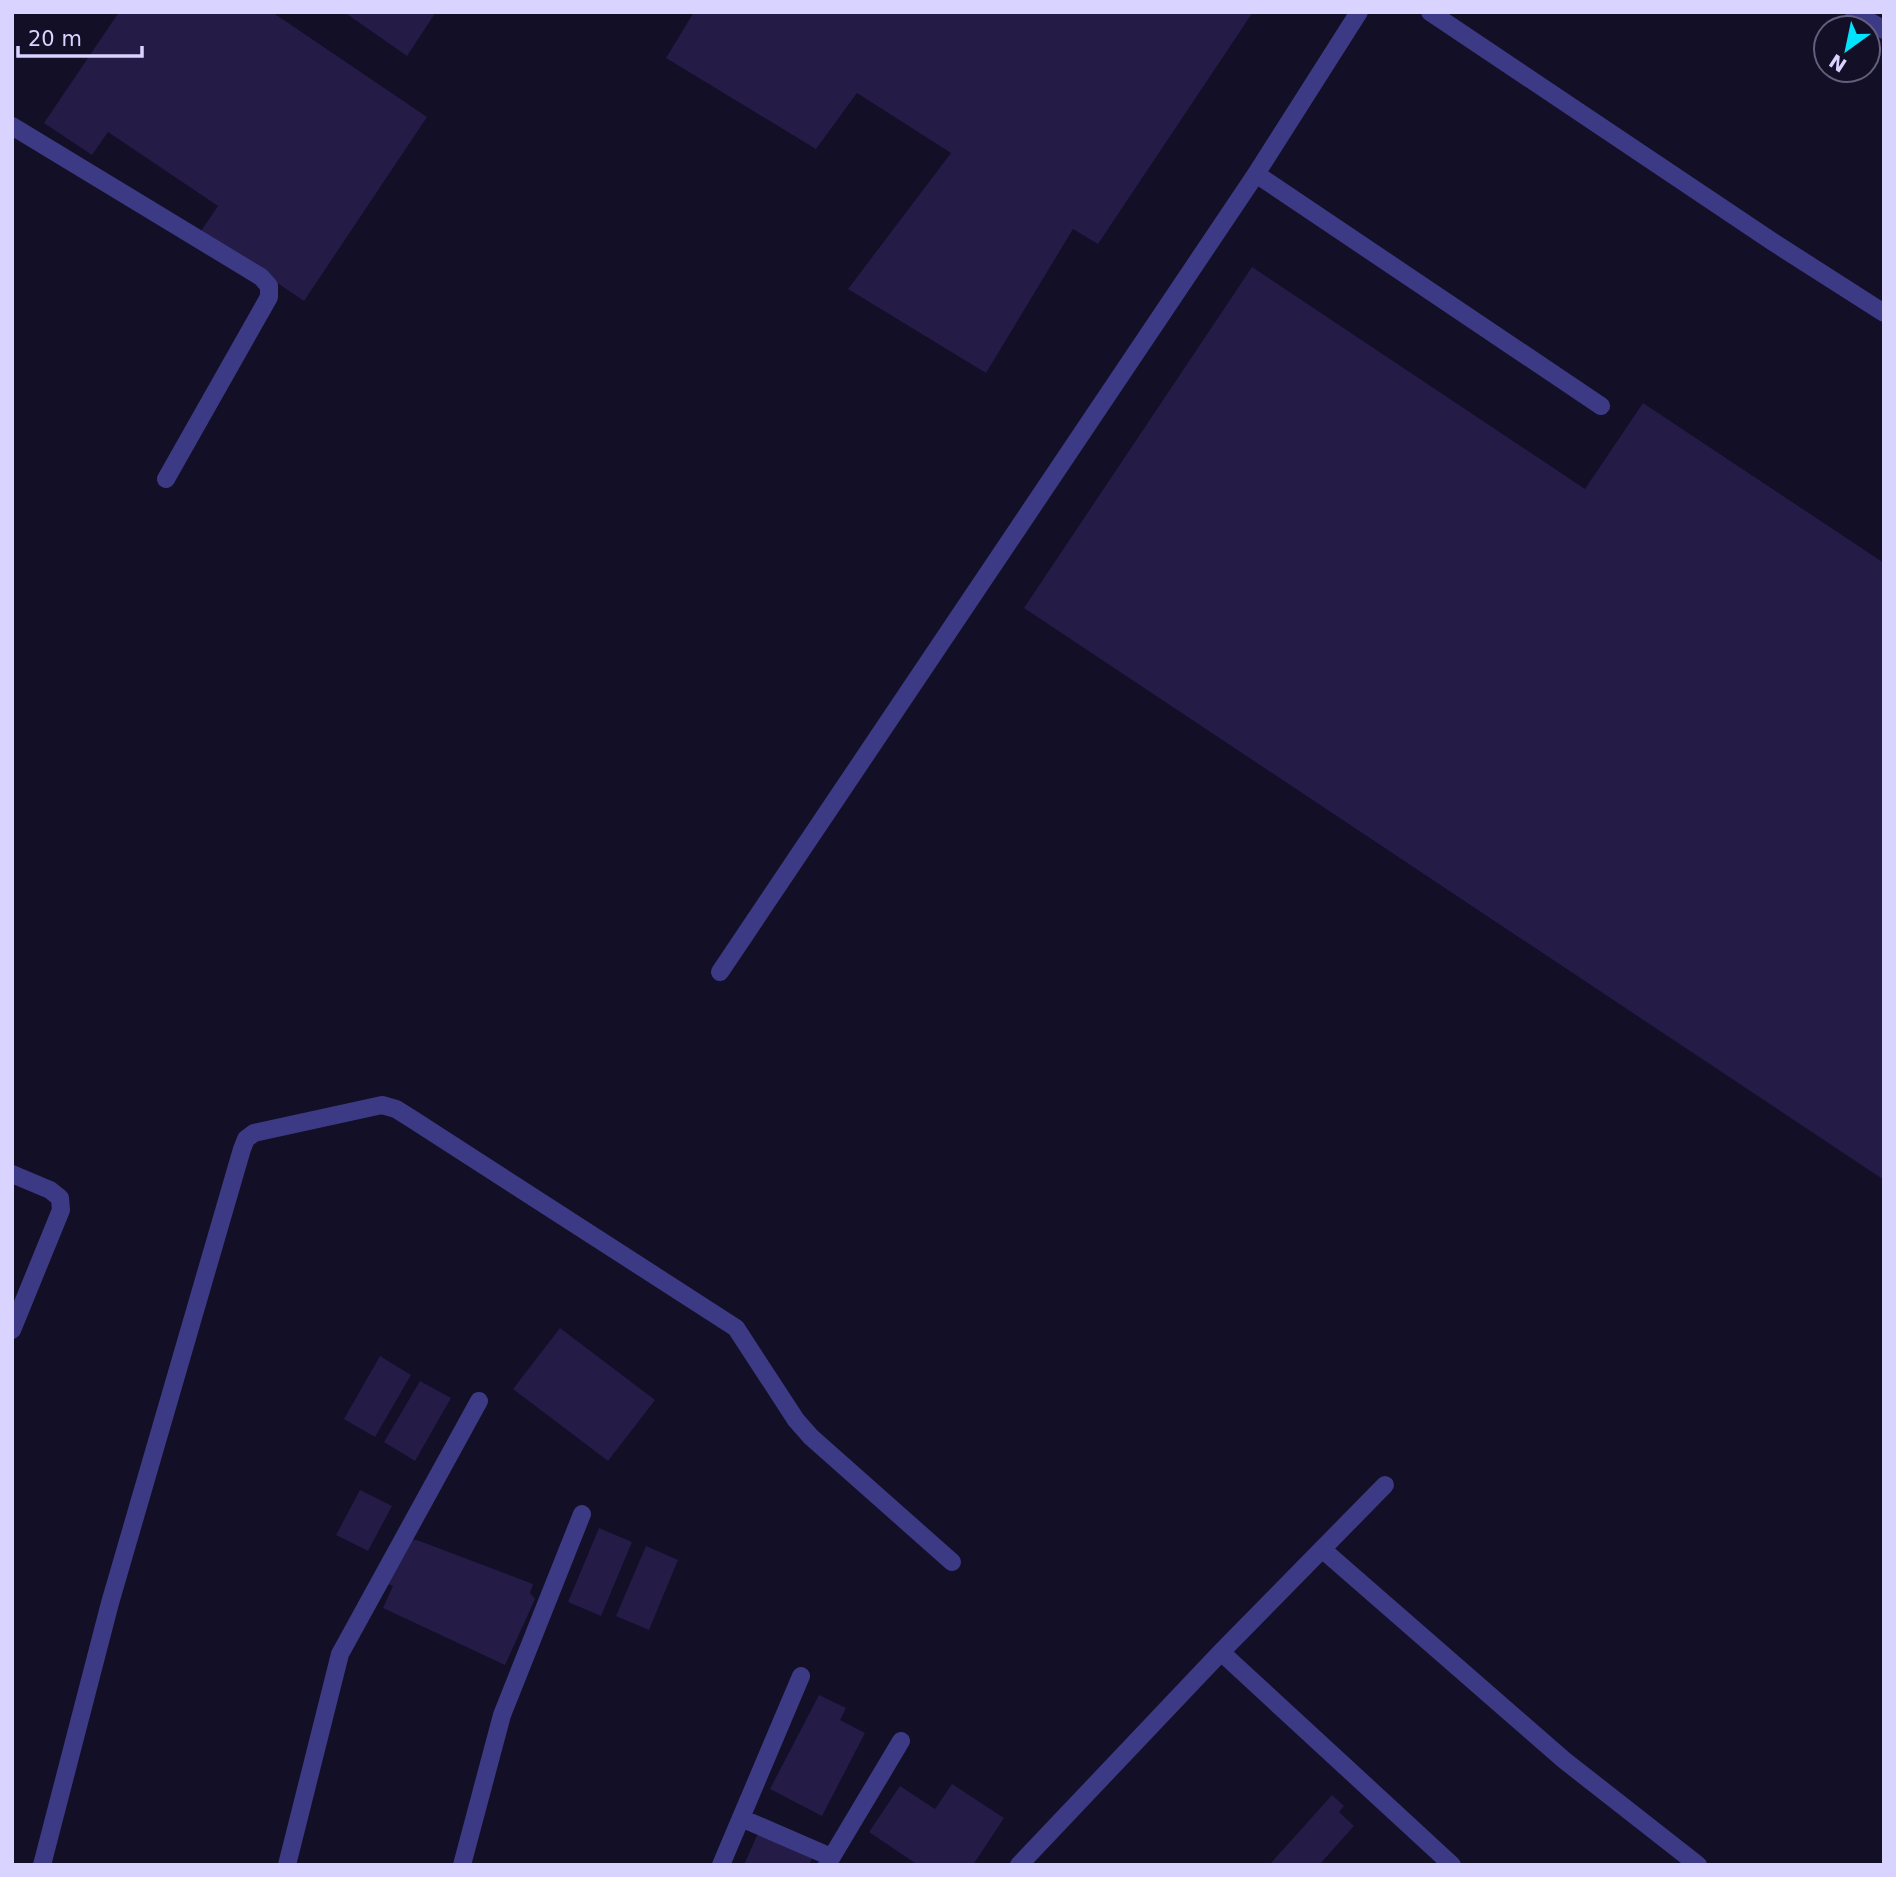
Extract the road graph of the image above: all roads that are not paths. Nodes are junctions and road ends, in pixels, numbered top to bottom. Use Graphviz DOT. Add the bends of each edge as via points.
graph roads {
  1 [pos="1360,12"];
  2 [pos="1430,12"];
  3 [pos="1854,12"];
  4 [pos="1884,30"];
  5 [pos="12,126"];
  6 [pos="1256,174"];
  7 [pos="1884,313"];
  8 [pos="1601,406"];
  9 [pos="166,479"];
  10 [pos="720,972"];
  11 [pos="12,1174"];
  12 [pos="12,1330"];
  13 [pos="479,1401"];
  14 [pos="1385,1485"];
  15 [pos="582,1514"];
  16 [pos="1322,1549"];
  17 [pos="952,1562"];
  18 [pos="1221,1651"];
  19 [pos="801,1676"];
  20 [pos="901,1741"];
  21 [pos="741,1818"];
  22 [pos="829,1861"];
  23 [pos="42,1865"];
  24 [pos="287,1865"];
  25 [pos="461,1865"];
  26 [pos="721,1865"];
  27 [pos="1019,1865"];
  28 [pos="1452,1865"];
  29 [pos="1698,1865"];
  1 -- 6 [label="street"];
  2 -- 7 [label="street"];
  3 -- 4 [label="street"];
  5 -- 9 [label="street" via="269,286 269,297"];
  6 -- 8 [label="street"];
  6 -- 10 [label="street"];
  11 -- 12 [label="street" via="60,1198 61,1210"];
  13 -- 24 [label="street" via="340,1654"];
  14 -- 16 [label="street"];
  15 -- 25 [label="street" via="502,1715"];
  16 -- 18 [label="street"];
  16 -- 29 [label="street" via="1564,1760"];
  17 -- 23 [label="street" via="811,1437 736,1328 412,1119 382,1105 254,1133 242,1149 110,1603"];
  18 -- 27 [label="street"];
  18 -- 28 [label="street"];
  19 -- 21 [label="street"];
  20 -- 22 [label="street"];
  21 -- 22 [label="street"];
  21 -- 26 [label="street"];
}
